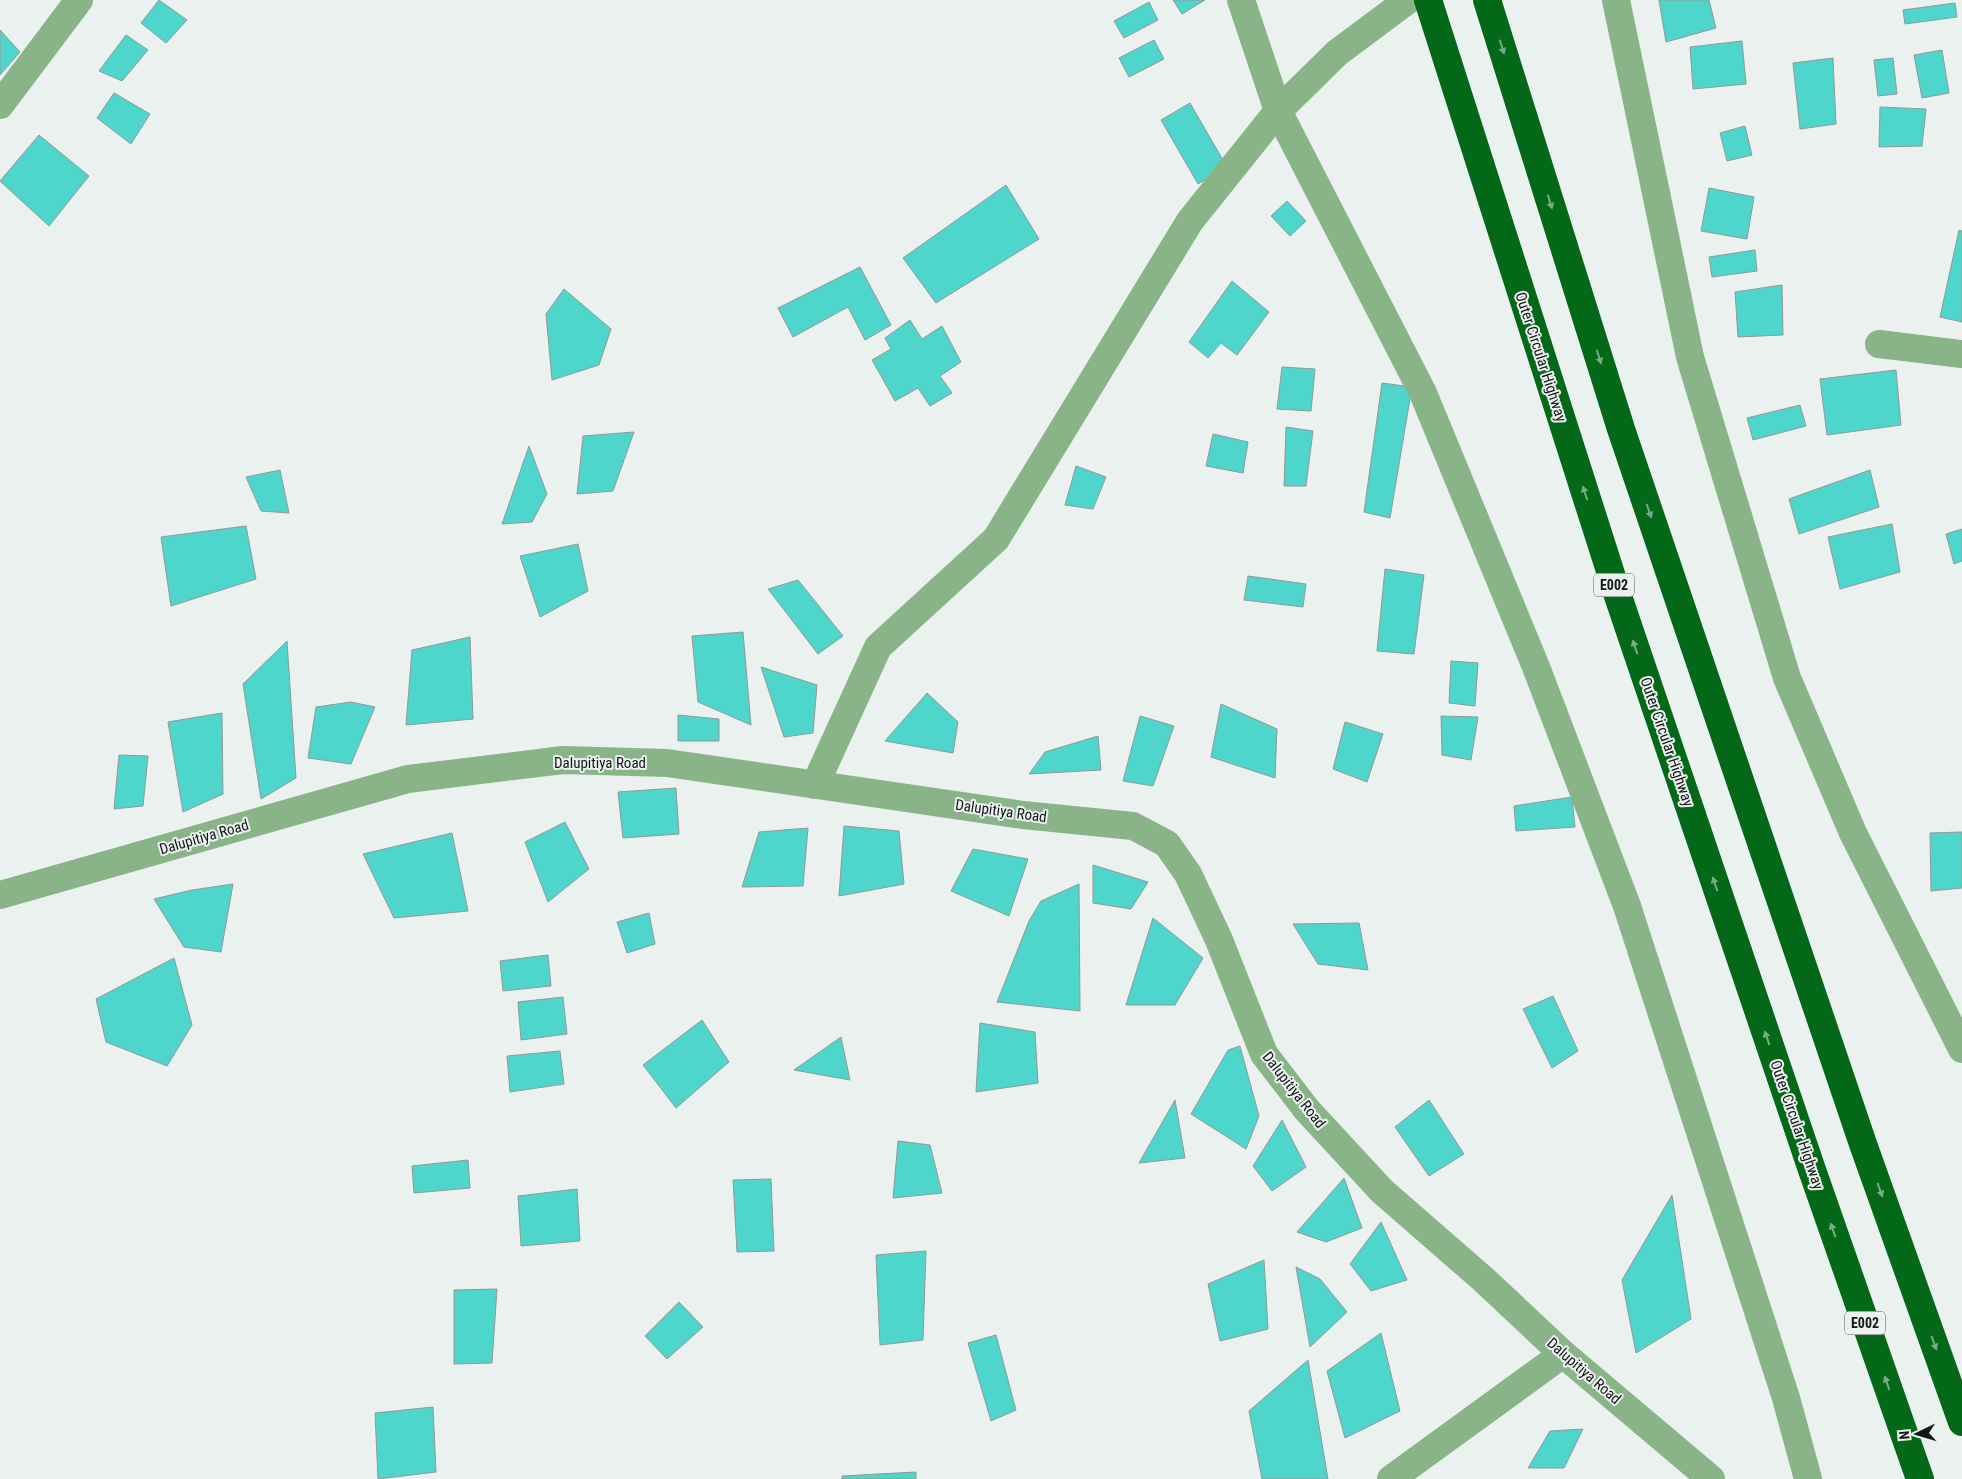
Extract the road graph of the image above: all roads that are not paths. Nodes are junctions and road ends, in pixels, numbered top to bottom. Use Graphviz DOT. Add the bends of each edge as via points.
graph roads {
  1 [pos="79,0"];
  2 [pos="1241,0"];
  3 [pos="1408,0"];
  4 [pos="1428,0"];
  5 [pos="1487,0"];
  6 [pos="1616,0"];
  7 [pos="0,104"];
  8 [pos="1278,112"];
  9 [pos="1879,344"];
  10 [pos="1962,354"];
  11 [pos="815,784"];
  12 [pos="0,895"];
  13 [pos="1962,1049"];
  14 [pos="1563,1354"];
  15 [pos="1962,1422"];
  16 [pos="1391,1479"];
  17 [pos="1712,1479"];
  18 [pos="1808,1479"];
  19 [pos="1920,1479"];
  1 -- 7 [label="street"];
  2 -- 8 [label="street"];
  3 -- 8 [label="street" via="1337,54"];
  19 -- 4 [label="highway, Outer Circular Highway / E002, one-way" via="1618,596"];
  5 -- 15 [label="highway, one-way" via="1621,429 1863,1144"];
  6 -- 13 [label="street" via="1690,357 1787,678 1853,833"];
  8 -- 11 [label="street" via="1190,221 996,539 878,647"];
  8 -- 18 [label="street" via="1423,392 1536,667 1627,906 1786,1398"];
  9 -- 10 [label="street"];
  11 -- 12 [label="street, Dalupitiya Road" via="666,763 563,760 408,779"];
  11 -- 14 [label="street, Dalupitiya Road" via="1023,815 1133,826 1167,844 1188,874 1219,940 1264,1054 1307,1110 1382,1192 1483,1279"];
  14 -- 16 [label="street"];
  14 -- 17 [label="street, Dalupitiya Road"];
}
